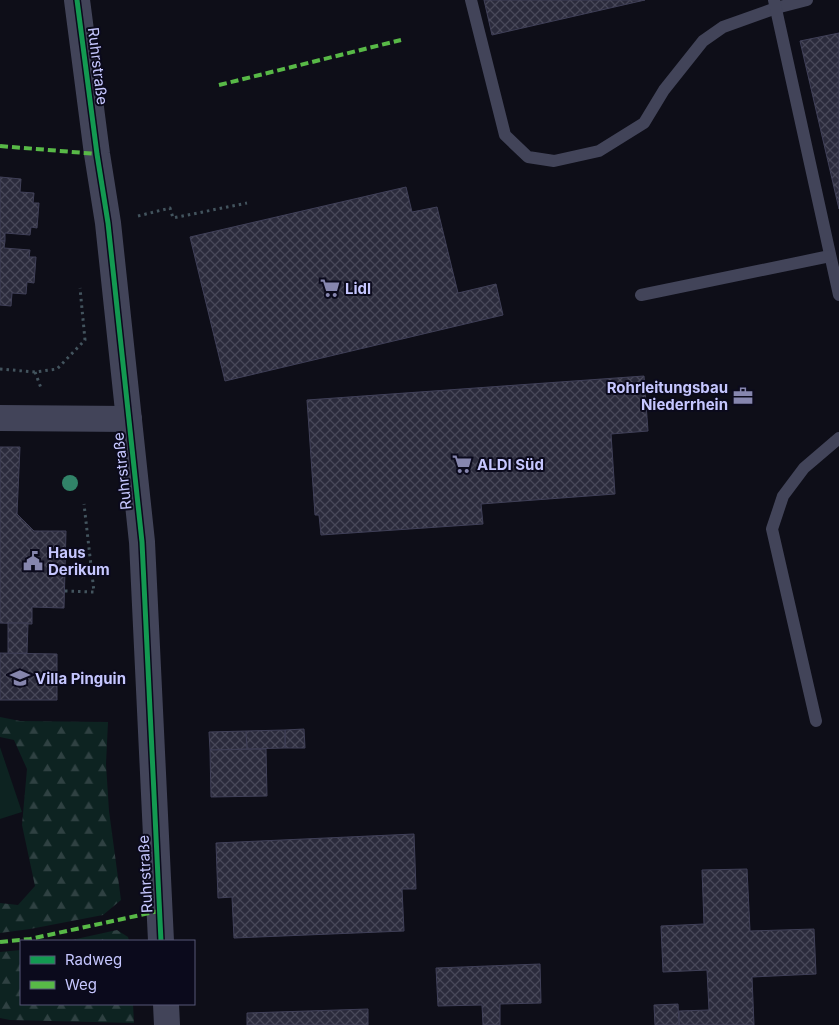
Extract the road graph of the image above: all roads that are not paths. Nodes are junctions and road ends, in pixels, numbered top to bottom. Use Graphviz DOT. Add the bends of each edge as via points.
graph roads {
  1 [pos="77,0"];
  2 [pos="471,0"];
  3 [pos="807,0"];
  4 [pos="775,4"];
  5 [pos="830,256"];
  6 [pos="641,295"];
  7 [pos="839,295"];
  8 [pos="0,418"];
  9 [pos="129,419"];
  10 [pos="839,438"];
  11 [pos="816,721"];
  12 [pos="161,940"];
  13 [pos="166,1005"];
  14 [pos="167,1025"];
  1 -- 9 [label="street, Ruhrstraße" via="108,223"];
  2 -- 4 [label="lane" via="505,136 528,157 554,161 599,150 644,123 664,90 703,41 723,27"];
  3 -- 4 [label="lane"];
  4 -- 5 [label="lane"];
  5 -- 6 [label="lane"];
  5 -- 7 [label="lane"];
  8 -- 9 [label="street"];
  9 -- 12 [label="street, Ruhrstraße" via="142,542"];
  10 -- 11 [label="lane" via="804,468 783,496 772,529"];
  13 -- 14 [label="street"];
}
